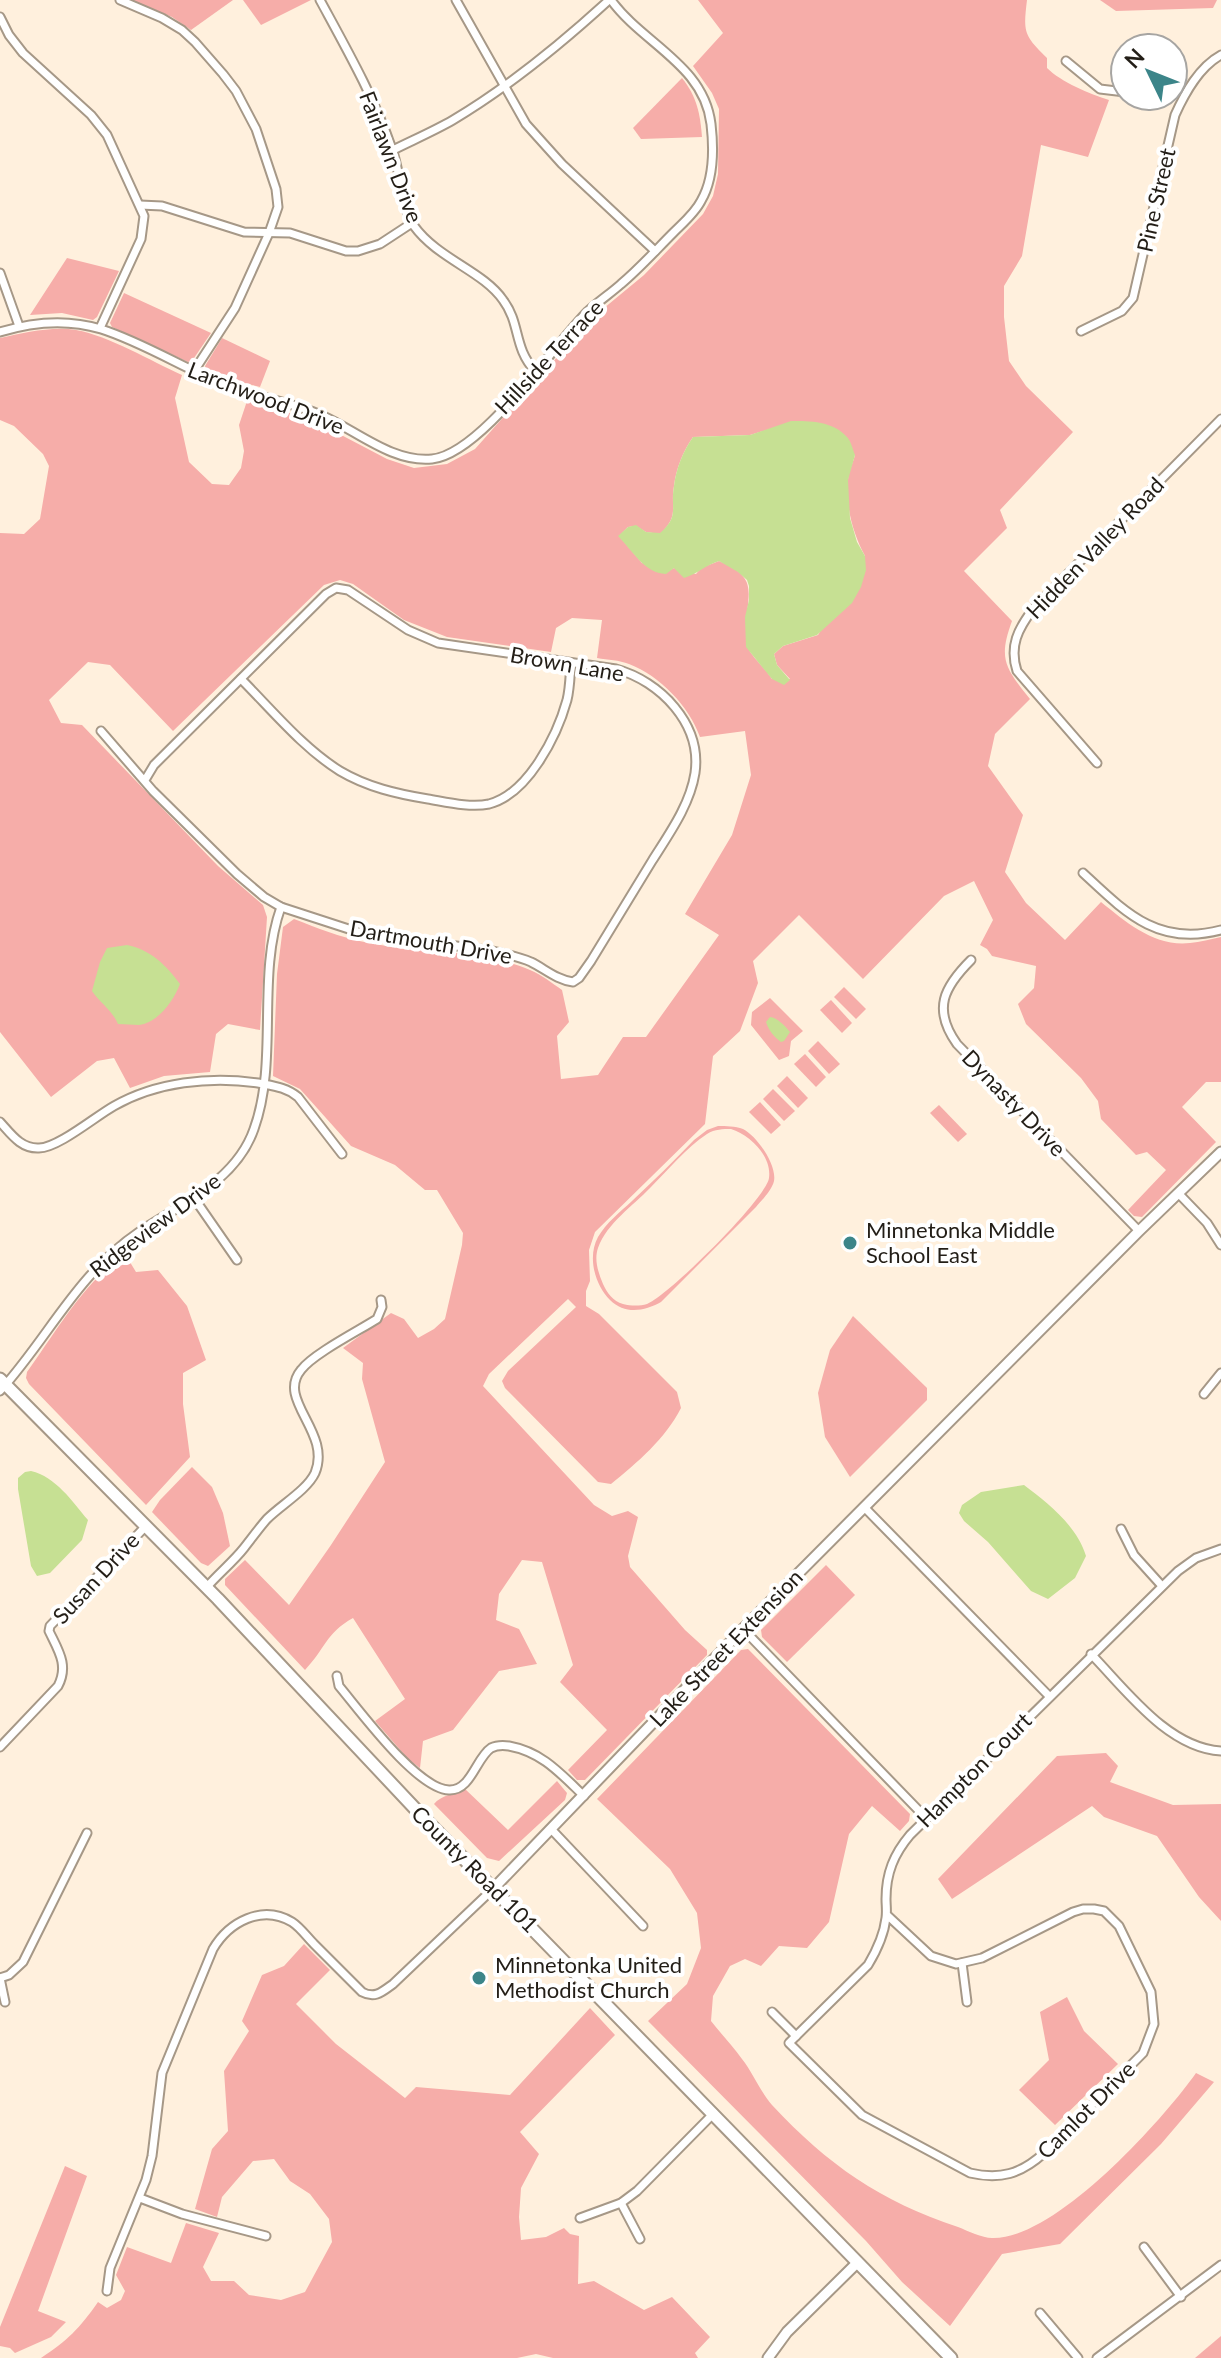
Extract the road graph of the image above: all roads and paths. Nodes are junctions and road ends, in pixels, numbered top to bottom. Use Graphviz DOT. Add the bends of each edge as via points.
graph roads {
  1 [pos="120,0"];
  2 [pos="320,0"];
  3 [pos="456,0"];
  4 [pos="610,0"];
  5 [pos="0,17"];
  6 [pos="1221,55"];
  7 [pos="1066,61"];
  8 [pos="504,84"];
  9 [pos="1189,87"];
  10 [pos="1109,90"];
  11 [pos="1176,112"];
  12 [pos="393,150"];
  13 [pos="140,205"];
  14 [pos="412,223"];
  15 [pos="269,233"];
  16 [pos="655,251"];
  17 [pos="0,273"];
  18 [pos="19,326"];
  19 [pos="100,328"];
  20 [pos="1081,331"];
  21 [pos="0,332"];
  22 [pos="194,371"];
  23 [pos="535,371"];
  24 [pos="1221,419"];
  25 [pos="439,458"];
  26 [pos="571,663"];
  27 [pos="241,679"];
  28 [pos="101,731"];
  29 [pos="1097,763"];
  30 [pos="145,780"];
  31 [pos="1083,873"];
  32 [pos="281,907"];
  33 [pos="1221,930"];
  34 [pos="971,960"];
  35 [pos="573,982"];
  36 [pos="263,1084"];
  37 [pos="0,1122"];
  38 [pos="1221,1152"];
  39 [pos="342,1154"];
  40 [pos="1179,1194"];
  41 [pos="194,1198"];
  42 [pos="1139,1231"];
  43 [pos="1221,1245"];
  44 [pos="237,1260"];
  45 [pos="381,1300"];
  46 [pos="1221,1373"];
  47 [pos="2,1385"];
  48 [pos="1204,1394"];
  49 [pos="864,1507"];
  50 [pos="145,1527"];
  51 [pos="1121,1529"];
  52 [pos="1221,1549"];
  53 [pos="1162,1586"];
  54 [pos="206,1588"];
  55 [pos="743,1629"];
  56 [pos="1091,1654"];
  57 [pos="337,1676"];
  58 [pos="1049,1696"];
  59 [pos="0,1747"];
  60 [pos="1221,1751"];
  61 [pos="584,1796"];
  62 [pos="926,1818"];
  63 [pos="552,1830"];
  64 [pos="87,1833"];
  65 [pos="494,1888"];
  66 [pos="887,1915"];
  67 [pos="643,1926"];
  68 [pos="962,1963"];
  69 [pos="0,1978"];
  70 [pos="5,2002"];
  71 [pos="967,2002"];
  72 [pos="772,2012"];
  73 [pos="796,2036"];
  74 [pos="714,2113"];
  75 [pos="140,2198"];
  76 [pos="621,2203"];
  77 [pos="580,2218"];
  78 [pos="266,2236"];
  79 [pos="640,2239"];
  80 [pos="1144,2247"];
  81 [pos="858,2262"];
  82 [pos="1221,2265"];
  83 [pos="107,2291"];
  84 [pos="1181,2297"];
  85 [pos="1040,2313"];
  86 [pos="768,2358"];
  87 [pos="951,2358"];
  88 [pos="1078,2358"];
  89 [pos="1097,2358"];
  1 -- 15 [label="street" via="182,30 236,91 256,129 276,189 278,207"];
  2 -- 12 [label="street, Fairlawn Drive"];
  3 -- 8 [label="street"];
  4 -- 8 [label="street"];
  4 -- 16 [label="street, Hillside Terrace" via="683,67 709,113 713,150 708,187 700,205"];
  5 -- 13 [label="street" via="23,53 107,135"];
  6 -- 9 [label="street, Pine Street"];
  7 -- 10 [label="street" via="1100,89"];
  8 -- 12 [label="street" via="452,121"];
  8 -- 16 [label="street" via="544,146"];
  11 -- 20 [label="street, Pine Street" via="1133,298 1122,311"];
  12 -- 14 [label="street, Fairlawn Drive"];
  13 -- 15 [label="street" via="162,206 244,232"];
  13 -- 19 [label="street" via="141,239"];
  14 -- 15 [label="street" via="358,251 290,233"];
  14 -- 23 [label="street, Fairlawn Drive" via="436,249 498,293 514,319 521,353"];
  15 -- 22 [label="street" via="235,308"];
  16 -- 23 [label="street, Hillside Terrace" via="589,310"];
  17 -- 18 [label="street"];
  18 -- 19 [label="street, Larchwood Drive"];
  18 -- 21 [label="street, Larchwood Drive"];
  19 -- 22 [label="street, Larchwood Drive"];
  22 -- 25 [label="street, Larchwood Drive" via="320,414 386,449"];
  23 -- 25 [label="street, Hillside Terrace" via="468,442"];
  24 -- 29 [label="street, Hidden Valley Road" via="1033,609 1016,637 1017,671"];
  26 -- 27 [label="street, Brown Lane" via="438,643 342,587 326,594"];
  26 -- 27 [label="street" via="561,719 534,769 512,792 478,805 397,794 340,771"];
  26 -- 35 [label="street, Brown Lane" via="629,672 657,690 685,722 696,760 676,822"];
  27 -- 30 [label="street"];
  28 -- 30 [label="street, Dartmouth Drive"];
  30 -- 32 [label="street, Dartmouth Drive" via="237,874"];
  31 -- 33 [label="street" via="1123,911 1152,926 1200,934"];
  32 -- 35 [label="street, Dartmouth Drive" via="361,933 513,955"];
  32 -- 36 [label="street, Ridgeview Drive" via="273,941"];
  34 -- 42 [label="street, Dynasty Drive" via="945,992 943,1013 949,1033"];
  36 -- 37 [label="street" via="205,1080 150,1090 43,1148 23,1145"];
  36 -- 39 [label="street" via="298,1097"];
  36 -- 41 [label="street, Ridgeview Drive" via="255,1127 243,1152"];
  38 -- 40 [label="street, Lake Street Extension"];
  40 -- 42 [label="street, Lake Street Extension"];
  40 -- 43 [label="street"];
  41 -- 44 [label="street"];
  41 -- 47 [label="street, Ridgeview Drive" via="138,1233 86,1277"];
  42 -- 49 [label="street, Lake Street Extension"];
  45 -- 54 [label="street" via="377,1319 310,1361 297,1376 295,1396 319,1448 311,1480 265,1521"];
  46 -- 48 [label="street"];
  47 -- 50 [label="main road, County Road 101"];
  49 -- 55 [label="street, Lake Street Extension"];
  49 -- 58 [label="street"];
  50 -- 54 [label="main road, County Road 101"];
  50 -- 59 [label="street, Susan Drive" via="50,1626 63,1677"];
  51 -- 53 [label="street" via="1134,1555"];
  52 -- 53 [label="street, Hampton Court" via="1196,1558"];
  53 -- 56 [label="street, Hampton Court"];
  54 -- 65 [label="main road, County Road 101"];
  55 -- 61 [label="street, Lake Street Extension"];
  55 -- 62 [label="street"];
  56 -- 58 [label="street, Hampton Court"];
  56 -- 60 [label="street" via="1171,1734"];
  57 -- 61 [label="street" via="339,1686 406,1764 446,1790 459,1787 493,1747 501,1745 547,1760"];
  58 -- 62 [label="street, Hampton Court"];
  61 -- 63 [label="street, Lake Street Extension"];
  62 -- 66 [label="street, Hampton Court" via="891,1864"];
  63 -- 65 [label="street, Lake Street Extension"];
  63 -- 67 [label="street"];
  64 -- 69 [label="street" via="23,1962"];
  65 -- 74 [label="main road, County Road 101"];
  65 -- 75 [label="street, Lake Street Extension" via="373,1996 362,1992 297,1927 279,1917 252,1916 220,1938 162,2073 152,2156"];
  66 -- 68 [label="street" via="931,1956"];
  66 -- 73 [label="street, Hampton Court" via="868,1965"];
  68 -- 71 [label="street"];
  68 -- 73 [label="street, Camlot Drive" via="1073,1912 1094,1909 1119,1926 1151,1992 1154,2024 1143,2053 1044,2153 1018,2172 970,2173 862,2115 789,2043"];
  69 -- 70 [label="street"];
  72 -- 73 [label="street"];
  74 -- 76 [label="street"];
  74 -- 81 [label="main road, County Road 101"];
  75 -- 78 [label="street"];
  75 -- 83 [label="street" via="110,2268"];
  76 -- 77 [label="street"];
  76 -- 79 [label="street"];
  80 -- 84 [label="street"];
  81 -- 86 [label="street"];
  81 -- 87 [label="main road, County Road 101"];
  82 -- 84 [label="street"];
  84 -- 89 [label="street"];
  85 -- 88 [label="street"];
}
